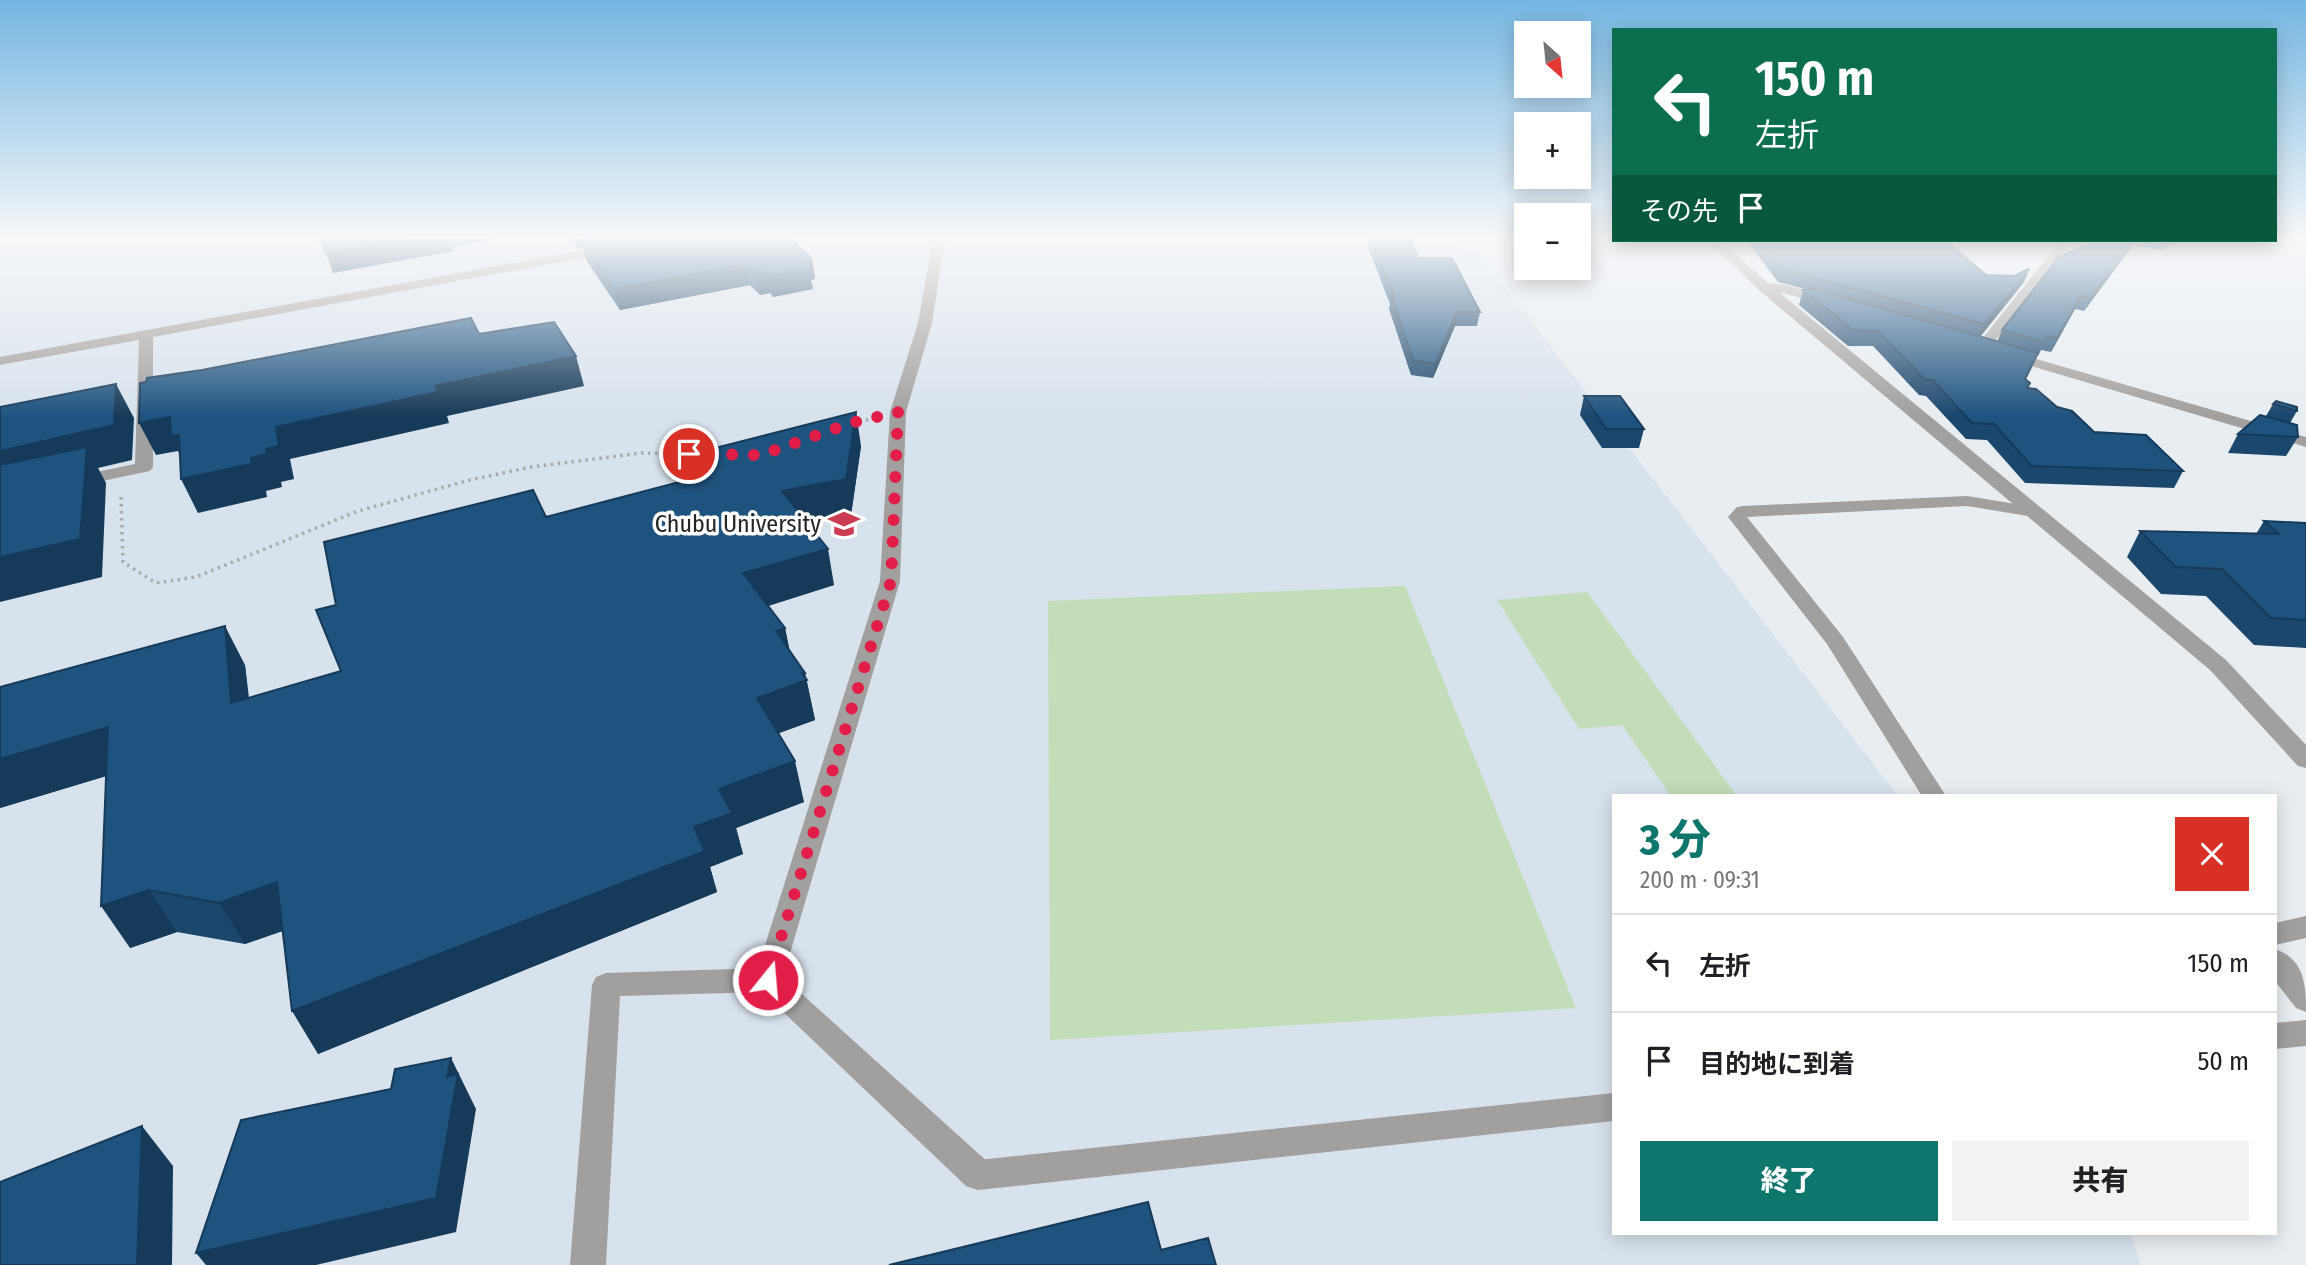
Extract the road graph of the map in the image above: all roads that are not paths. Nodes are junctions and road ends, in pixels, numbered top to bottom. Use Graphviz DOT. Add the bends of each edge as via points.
graph roads {
  1 [pos="344,298"];
  2 [pos="929,298"];
  3 [pos="1777,298"];
  4 [pos="1816,298"];
  5 [pos="2017,298"];
  6 [pos="1839,305"];
  7 [pos="146,334"];
  8 [pos="0,361"];
  9 [pos="2306,442"];
  10 [pos="53,486"];
  11 [pos="2034,512"];
  12 [pos="2306,760"];
  13 [pos="1933,794"];
  14 [pos="2306,927"];
  15 [pos="2277,934"];
  16 [pos="2277,963"];
  17 [pos="768,980"];
  18 [pos="2306,1000"];
  19 [pos="2306,1033"];
  20 [pos="2277,1036"];
  21 [pos="1612,1107"];
  22 [pos="588,1265"];
  1 -- 7 [label="street"];
  2 -- 17 [label="street" via="898,412 891,581"];
  3 -- 11 [label="street"];
  4 -- 6 [label="street"];
  5 -- 9 [label="street" via="1976,345"];
  7 -- 8 [label="street"];
  7 -- 10 [label="street" via="144,467"];
  11 -- 12 [label="street" via="2218,665"];
  11 -- 13 [label="street" via="1959,502 1743,511 1737,517 1836,641"];
  14 -- 15 [label="street"];
  16 -- 18 [label="street"];
  17 -- 21 [label="street" via="978,1175"];
  17 -- 22 [label="street" via="606,985"];
  19 -- 20 [label="street"];
}
